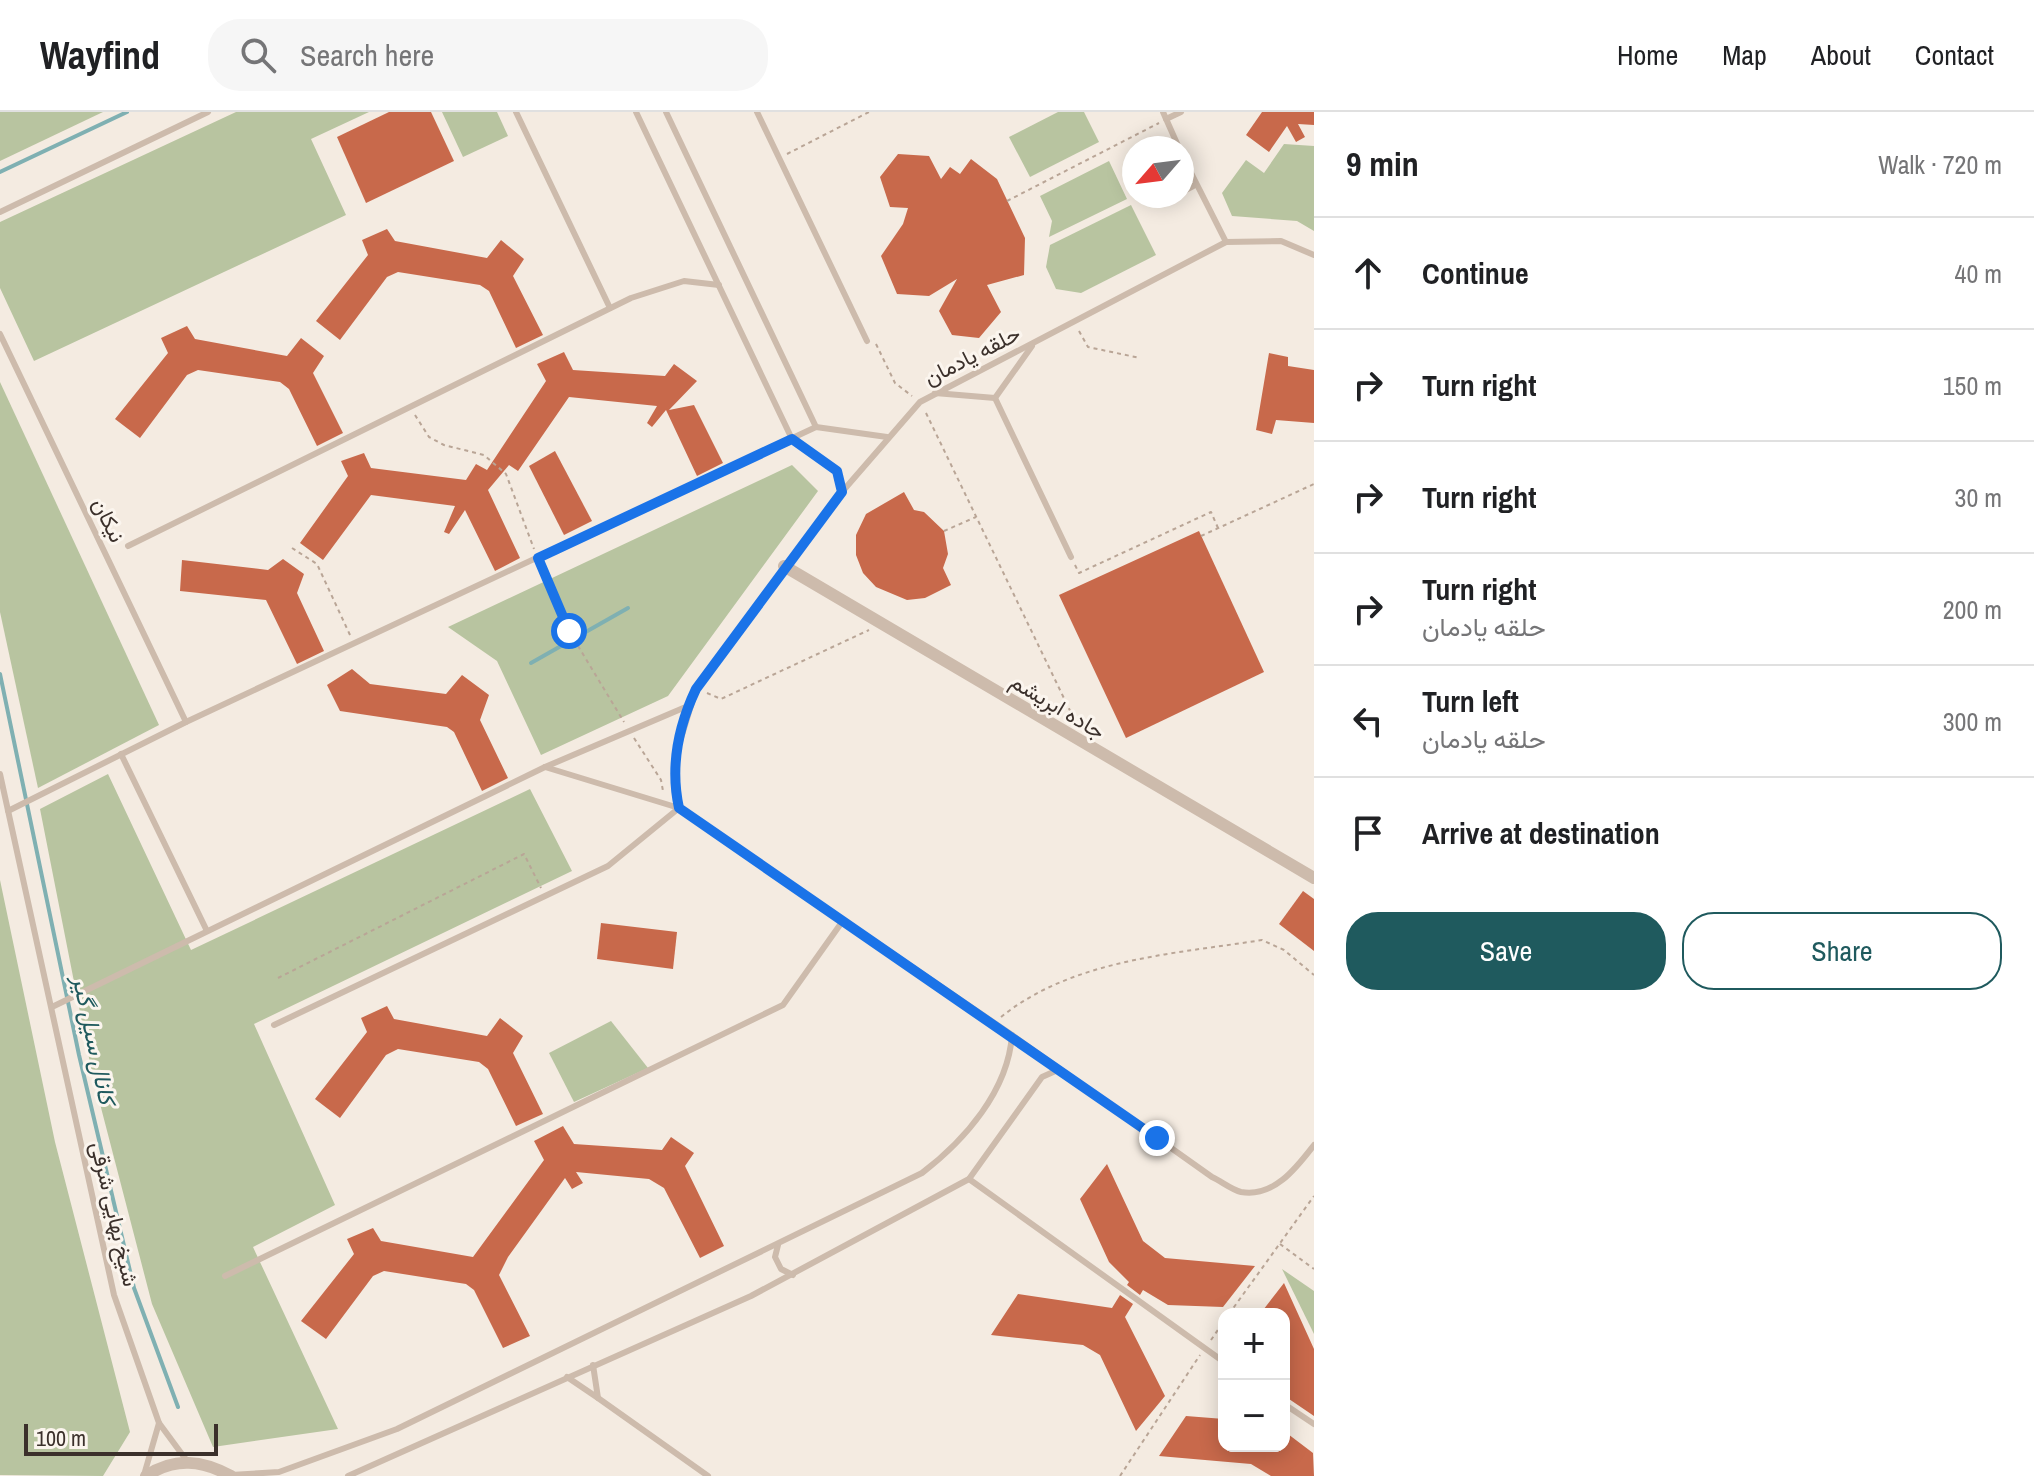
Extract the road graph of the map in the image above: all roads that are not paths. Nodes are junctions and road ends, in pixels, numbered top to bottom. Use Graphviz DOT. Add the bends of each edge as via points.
graph roads {
  1 [pos="208,112"];
  2 [pos="516,112"];
  3 [pos="636,112"];
  4 [pos="666,112"];
  5 [pos="757,112"];
  6 [pos="1181,112"];
  7 [pos="1164,116"];
  8 [pos="1173,136"];
  9 [pos="1195,185"];
  10 [pos="0,212"];
  11 [pos="1226,242"];
  12 [pos="1314,255"];
  13 [pos="719,285"];
  14 [pos="610,308"];
  15 [pos="0,334"];
  16 [pos="867,341"];
  17 [pos="1034,344"];
  18 [pos="932,393"];
  19 [pos="995,398"];
  20 [pos="816,427"];
  21 [pos="887,437"];
  22 [pos="792,439"];
  23 [pos="842,492"];
  24 [pos="128,546"];
  25 [pos="1071,557"];
  26 [pos="784,566"];
  27 [pos="688,706"];
  28 [pos="186,722"];
  29 [pos="121,754"];
  30 [pos="545,767"];
  31 [pos="0,774"];
  32 [pos="679,808"];
  33 [pos="8,811"];
  34 [pos="1314,878"];
  35 [pos="842,922"];
  36 [pos="206,929"];
  37 [pos="52,1007"];
  38 [pos="274,1025"];
  39 [pos="1012,1035"];
  40 [pos="1060,1069"];
  41 [pos="1314,1145"];
  42 [pos="969,1179"];
  43 [pos="778,1245"];
  44 [pos="793,1275"];
  45 [pos="225,1276"];
  46 [pos="1218,1358"];
  47 [pos="593,1365"];
  48 [pos="567,1377"];
  49 [pos="598,1398"];
  50 [pos="1290,1408"];
  51 [pos="159,1423"];
  52 [pos="1314,1424"];
  53 [pos="187,1461"];
  54 [pos="145,1476"];
  55 [pos="231,1476"];
  56 [pos="348,1476"];
  57 [pos="708,1476"];
  1 -- 10 [label="lane"];
  2 -- 14 [label="lane"];
  3 -- 13 [label="lane"];
  4 -- 20 [label="lane"];
  5 -- 16 [label="lane"];
  6 -- 7 [label="lane"];
  7 -- 8 [label="lane"];
  9 -- 11 [label="lane"];
  11 -- 12 [label="lane, حلقه یادمان" via="1281,241"];
  11 -- 17 [label="lane, حلقه یادمان"];
  13 -- 14 [label="lane" via="684,281"];
  13 -- 22 [label="lane"];
  14 -- 24 [label="lane"];
  15 -- 28 [label="lane, نیکان"];
  17 -- 18 [label="lane, حلقه یادمان"];
  17 -- 19 [label="lane"];
  18 -- 19 [label="lane"];
  18 -- 21 [label="lane, حلقه یادمان"];
  19 -- 25 [label="lane"];
  20 -- 21 [label="lane"];
  20 -- 22 [label="lane"];
  21 -- 23 [label="lane, حلقه یادمان"];
  22 -- 23 [label="lane" via="837,471"];
  22 -- 28 [label="lane"];
  23 -- 26 [label="lane, حلقه یادمان"];
  26 -- 27 [label="lane, حلقه یادمان"];
  26 -- 34 [label="street, جاده ابریشم"];
  27 -- 30 [label="lane"];
  27 -- 32 [label="lane, حلقه یادمان" via="674,761"];
  28 -- 29 [label="lane"];
  29 -- 33 [label="lane"];
  29 -- 36 [label="lane"];
  30 -- 32 [label="lane"];
  30 -- 36 [label="lane"];
  31 -- 33 [label="lane, شیخ بهایی شرقی"];
  32 -- 35 [label="lane"];
  32 -- 38 [label="lane" via="608,866"];
  33 -- 37 [label="lane, شیخ بهایی شرقی"];
  35 -- 39 [label="lane"];
  35 -- 45 [label="lane" via="783,1005"];
  36 -- 37 [label="lane"];
  37 -- 51 [label="lane, شیخ بهایی شرقی" via="114,1295"];
  39 -- 40 [label="lane"];
  39 -- 43 [label="lane" via="1011,1057 993,1093 952,1150 922,1173"];
  40 -- 41 [label="lane" via="1241,1192 1264,1190 1291,1175"];
  40 -- 42 [label="lane" via="1042,1077"];
  42 -- 44 [label="lane"];
  42 -- 46 [label="lane"];
  43 -- 44 [label="lane" via="775,1257 781,1269"];
  43 -- 55 [label="lane" via="397,1429 279,1472"];
  44 -- 47 [label="lane"];
  47 -- 48 [label="lane"];
  47 -- 49 [label="lane"];
  48 -- 49 [label="lane"];
  48 -- 56 [label="lane"];
  49 -- 57 [label="lane"];
  50 -- 52 [label="lane"];
  51 -- 53 [label="lane, شیخ بهایی شرقی"];
  51 -- 54 [label="lane"];
  53 -- 54 [label="street"];
  53 -- 55 [label="street"];
}
